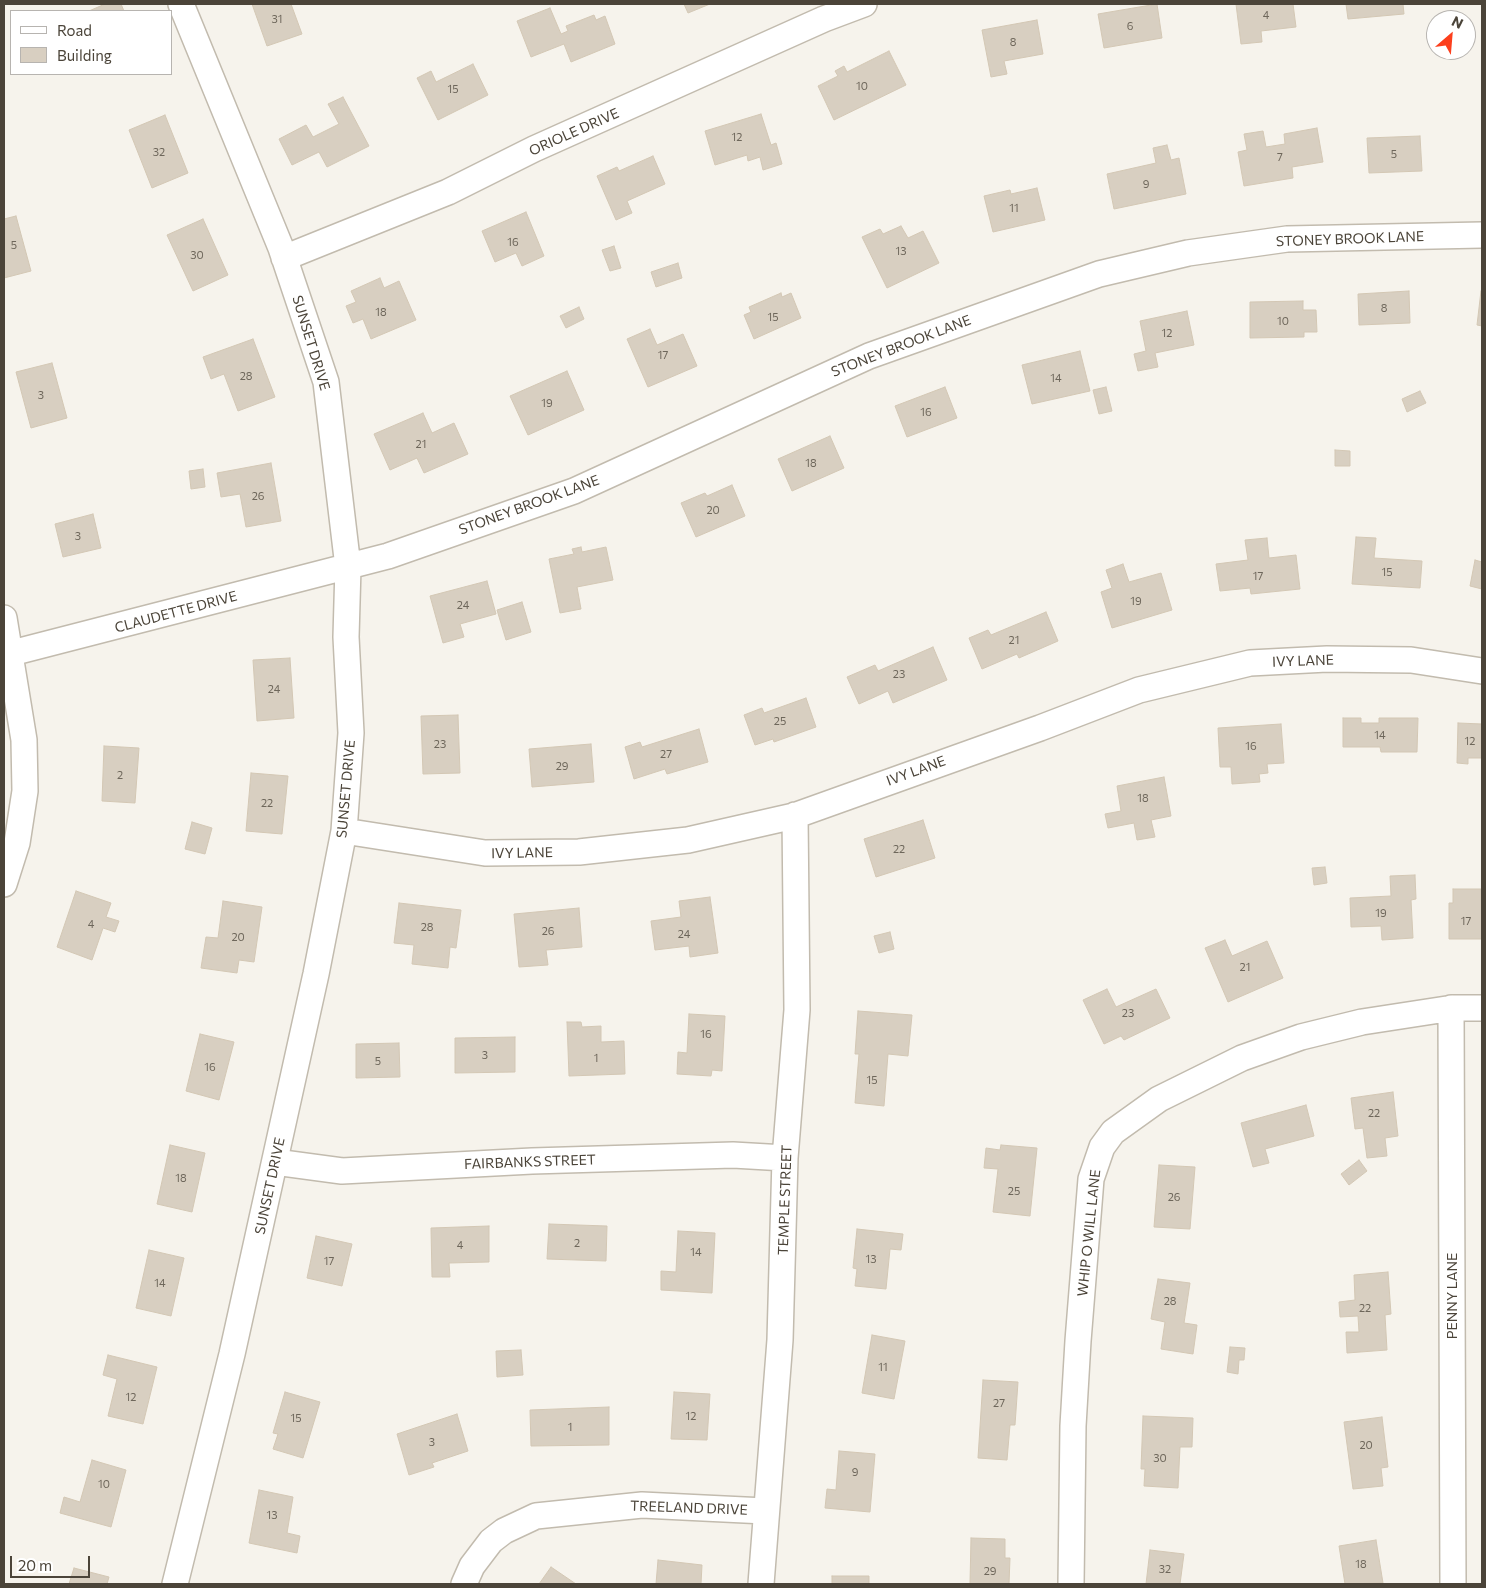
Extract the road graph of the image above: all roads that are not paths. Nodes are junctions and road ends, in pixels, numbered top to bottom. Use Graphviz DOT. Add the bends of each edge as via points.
graph roads {
  1 [pos="181,4"];
  2 [pos="864,4"];
  3 [pos="1482,235"];
  4 [pos="284,258"];
  5 [pos="348,567"];
  6 [pos="4,618"];
  7 [pos="7,655"];
  8 [pos="1482,671"];
  9 [pos="796,816"];
  10 [pos="344,831"];
  11 [pos="4,884"];
  12 [pos="1452,1008"];
  13 [pos="1482,1008"];
  14 [pos="785,1158"];
  15 [pos="275,1162"];
  16 [pos="765,1511"];
  17 [pos="175,1584"];
  18 [pos="464,1584"];
  19 [pos="760,1584"];
  20 [pos="1071,1584"];
  21 [pos="1453,1584"];
  1 -- 4 [label="street, SUNSET DRIVE"];
  2 -- 4 [label="street, ORIOLE DRIVE" via="534,149 448,192"];
  3 -- 5 [label="street, STONEY BROOK LANE" via="1287,239 1188,253 1099,274 869,356 574,491"];
  4 -- 5 [label="street, SUNSET DRIVE" via="326,382"];
  5 -- 7 [label="street, CLAUDETTE DRIVE"];
  5 -- 10 [label="street, SUNSET DRIVE" via="346,637 351,733"];
  6 -- 7 [label="street"];
  7 -- 11 [label="street" via="24,740 25,791 18,843"];
  8 -- 9 [label="street, IVY LANE" via="1411,660 1327,659 1250,663 1139,690"];
  9 -- 10 [label="street, IVY LANE" via="688,840 579,852 485,854"];
  9 -- 14 [label="street, TEMPLE STREET" via="798,1010"];
  10 -- 15 [label="street, SUNSET DRIVE"];
  12 -- 13 [label="street, WHIP O WILL LANE"];
  12 -- 20 [label="street, WHIP O WILL LANE" via="1362,1022 1302,1037 1242,1058 1159,1099 1113,1132 1102,1146 1091,1178 1078,1341 1073,1426"];
  12 -- 21 [label="street, PENNY LANE"];
  14 -- 15 [label="street, FAIRBANKS STREET" via="733,1155 342,1171"];
  14 -- 16 [label="street, TEMPLE STREET" via="780,1340"];
  15 -- 17 [label="street, SUNSET DRIVE"];
  16 -- 18 [label="street, TREELAND DRIVE" via="642,1504 536,1516 491,1541 476,1559"];
  16 -- 19 [label="street, TEMPLE STREET"];
}
